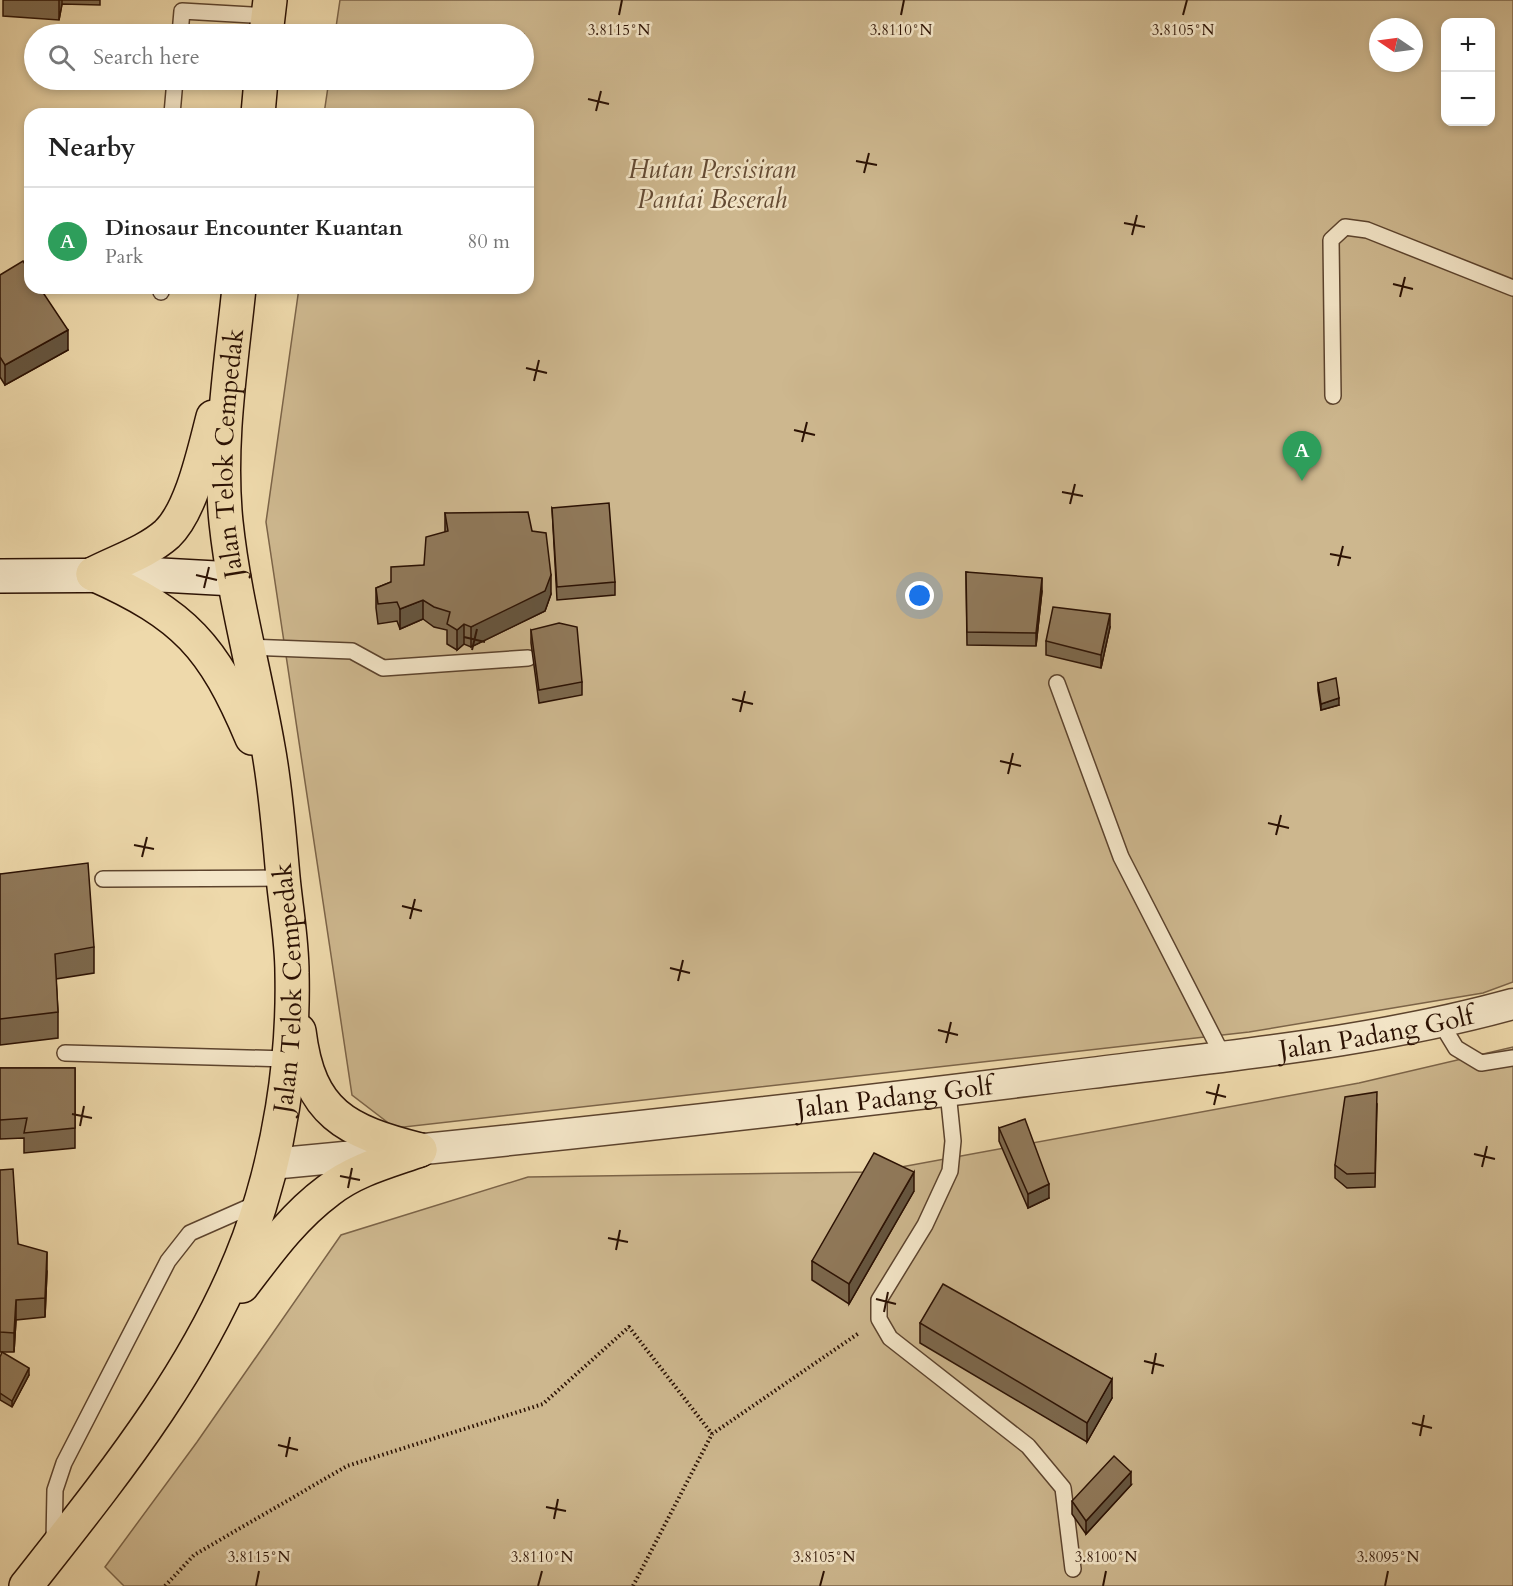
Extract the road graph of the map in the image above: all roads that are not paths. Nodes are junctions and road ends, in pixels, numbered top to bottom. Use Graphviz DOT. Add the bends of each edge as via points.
graph roads {
  1 [pos="268,17"];
  2 [pos="181,24"];
  3 [pos="175,90"];
  4 [pos="260,90"];
  5 [pos="173,108"];
  6 [pos="259,108"];
  7 [pos="1513,288"];
  8 [pos="238,294"];
  9 [pos="233,342"];
  10 [pos="1334,396"];
  11 [pos="93,574"];
  12 [pos="0,576"];
  13 [pos="234,579"];
  14 [pos="248,647"];
  15 [pos="528,658"];
  16 [pos="1057,683"];
  17 [pos="279,813"];
  18 [pos="283,878"];
  19 [pos="103,879"];
  20 [pos="292,973"];
  21 [pos="1513,1004"];
  22 [pos="1439,1020"];
  23 [pos="64,1053"];
  24 [pos="1224,1058"];
  25 [pos="1513,1058"];
  26 [pos="288,1059"];
  27 [pos="948,1092"];
  28 [pos="420,1150"];
  29 [pos="271,1164"];
  30 [pos="261,1201"];
  31 [pos="202,1337"];
  32 [pos="54,1550"];
  33 [pos="1073,1569"];
  34 [pos="26,1586"];
  1 -- 2 [label="lane" via="182,11"];
  3 -- 5 [label="lane"];
  4 -- 6 [label="main road"];
  7 -- 10 [label="lane" via="1367,230 1345,227 1330,240"];
  8 -- 9 [label="main road, Jalan Telok Cempedak"];
  9 -- 11 [label="main road" via="205,446 183,508 167,534"];
  9 -- 13 [label="main road, Jalan Telok Cempedak" via="223,480"];
  11 -- 12 [label="main road"];
  11 -- 13 [label="main road"];
  11 -- 17 [label="main road" via="161,609 188,630 213,658 235,697"];
  13 -- 14 [label="main road, Jalan Telok Cempedak"];
  14 -- 15 [label="lane" via="351,651 383,668"];
  14 -- 17 [label="main road, Jalan Telok Cempedak"];
  16 -- 24 [label="lane" via="1121,857"];
  17 -- 18 [label="main road, Jalan Telok Cempedak"];
  18 -- 19 [label="lane"];
  18 -- 20 [label="main road, Jalan Telok Cempedak"];
  20 -- 26 [label="main road, Jalan Telok Cempedak"];
  20 -- 28 [label="main road" via="302,1055 312,1085 327,1108 348,1125 374,1138"];
  21 -- 22 [label="street, Jalan Padang Golf"];
  22 -- 24 [label="street, Jalan Padang Golf"];
  22 -- 25 [label="lane" via="1456,1048 1481,1063"];
  23 -- 26 [label="lane"];
  24 -- 27 [label="street, Jalan Padang Golf"];
  26 -- 29 [label="main road, Jalan Telok Cempedak"];
  27 -- 28 [label="street, Jalan Padang Golf"];
  27 -- 33 [label="lane" via="953,1141 950,1171 925,1225 879,1300 879,1319 890,1338 1028,1446 1063,1488"];
  28 -- 29 [label="street, Jalan Padang Golf"];
  28 -- 31 [label="main road" via="361,1172 329,1190 294,1221"];
  29 -- 30 [label="main road, Jalan Telok Cempedak"];
  30 -- 31 [label="main road, Jalan Telok Cempedak" via="234,1275"];
  30 -- 32 [label="lane" via="190,1233 168,1261 64,1463 55,1490"];
  31 -- 32 [label="main road, Jalan Telok Cempedak" via="125,1460"];
  32 -- 34 [label="main road, Jalan Telok Cempedak"];
}
